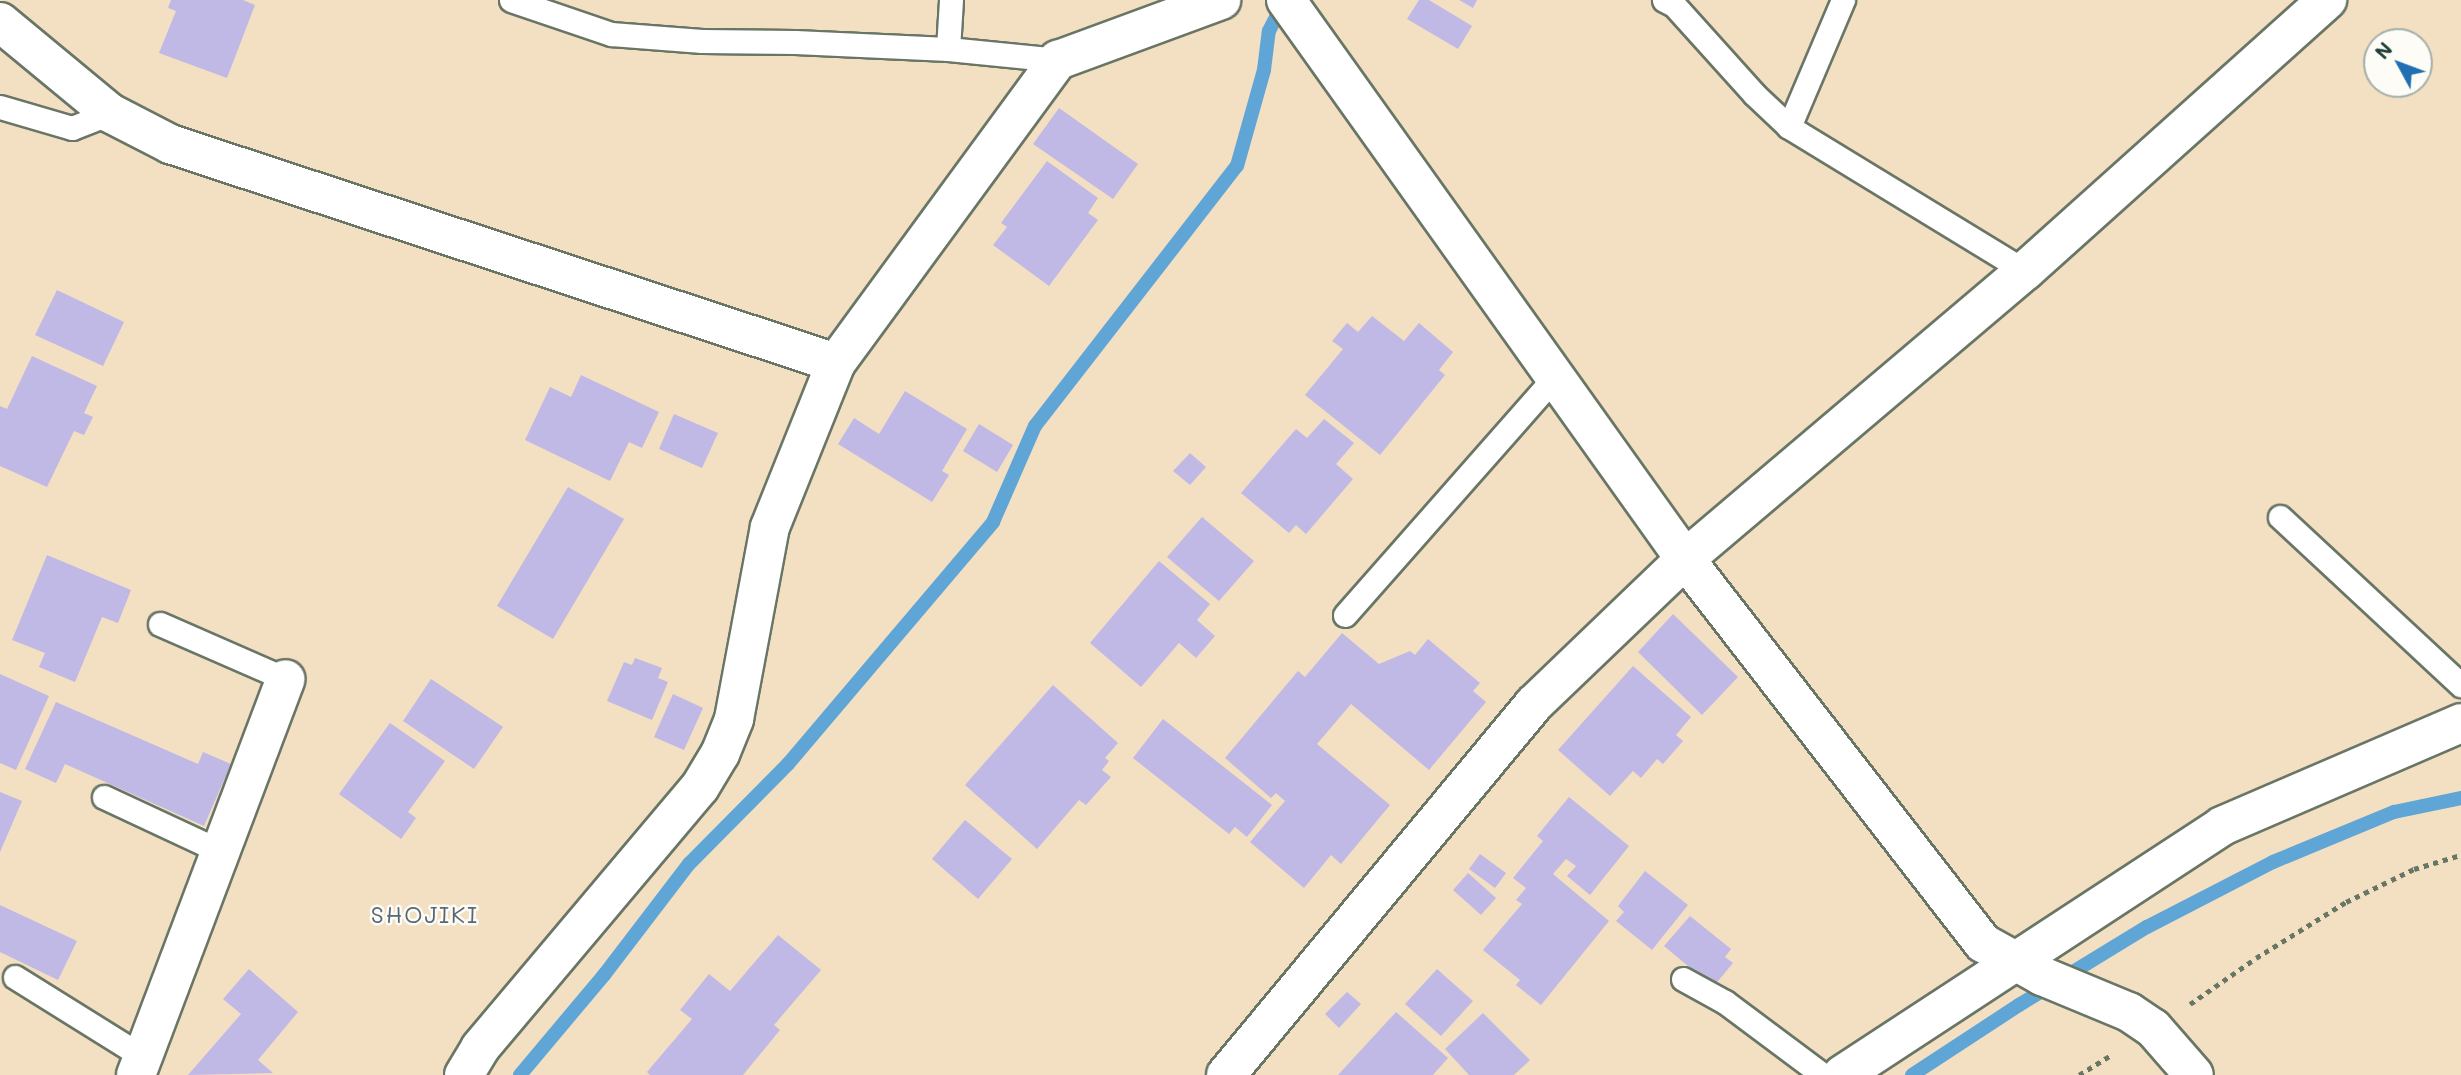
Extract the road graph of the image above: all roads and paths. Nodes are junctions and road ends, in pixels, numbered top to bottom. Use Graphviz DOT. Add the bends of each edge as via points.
graph roads {
  1 [pos="512,0"];
  2 [pos="951,0"];
  3 [pos="1221,0"];
  4 [pos="1664,0"];
  5 [pos="1843,0"];
  6 [pos="2327,0"];
  7 [pos="1300,7"];
  8 [pos="0,22"];
  9 [pos="948,49"];
  10 [pos="1058,60"];
  11 [pos="0,107"];
  12 [pos="110,113"];
  13 [pos="1789,127"];
  14 [pos="2025,271"];
  15 [pos="835,363"];
  16 [pos="1555,377"];
  17 [pos="2280,517"];
  18 [pos="1685,559"];
  19 [pos="1345,615"];
  20 [pos="160,624"];
  21 [pos="286,679"];
  22 [pos="2461,685"];
  23 [pos="2461,723"];
  24 [pos="104,797"];
  25 [pos="220,851"];
  26 [pos="2461,855"];
  27 [pos="2018,962"];
  28 [pos="15,977"];
  29 [pos="1683,979"];
  30 [pos="2185,1007"];
  31 [pos="2114,1053"];
  32 [pos="139,1066"];
  33 [pos="464,1075"];
  34 [pos="1226,1075"];
  35 [pos="1823,1075"];
  36 [pos="1842,1075"];
  37 [pos="2079,1075"];
  38 [pos="2194,1075"];
  1 -- 9 [label="lane" via="611,34"];
  2 -- 9 [label="lane"];
  3 -- 10 [label="street"];
  4 -- 13 [label="lane" via="1674,5"];
  5 -- 13 [label="lane"];
  6 -- 14 [label="street"];
  7 -- 16 [label="street"];
  8 -- 12 [label="street"];
  9 -- 10 [label="lane"];
  10 -- 15 [label="street"];
  11 -- 12 [label="lane" via="72,128"];
  12 -- 15 [label="street" via="170,145"];
  13 -- 14 [label="lane"];
  14 -- 18 [label="street"];
  15 -- 33 [label="street" via="770,527 734,719 720,754 700,788 480,1048"];
  16 -- 18 [label="street"];
  16 -- 19 [label="lane"];
  17 -- 22 [label="lane"];
  18 -- 27 [label="street" via="1983,943"];
  18 -- 34 [label="street" via="1534,704"];
  20 -- 21 [label="lane"];
  21 -- 25 [label="street"];
  23 -- 27 [label="street" via="2222,826 2106,899"];
  24 -- 25 [label="lane"];
  25 -- 32 [label="street"];
  26 -- 30 [label="path" via="2414,869 2346,902"];
  27 -- 36 [label="street"];
  27 -- 38 [label="street" via="2129,1012 2153,1028"];
  28 -- 32 [label="lane"];
  29 -- 35 [label="lane" via="1725,1002"];
  31 -- 37 [label="path"];
}
